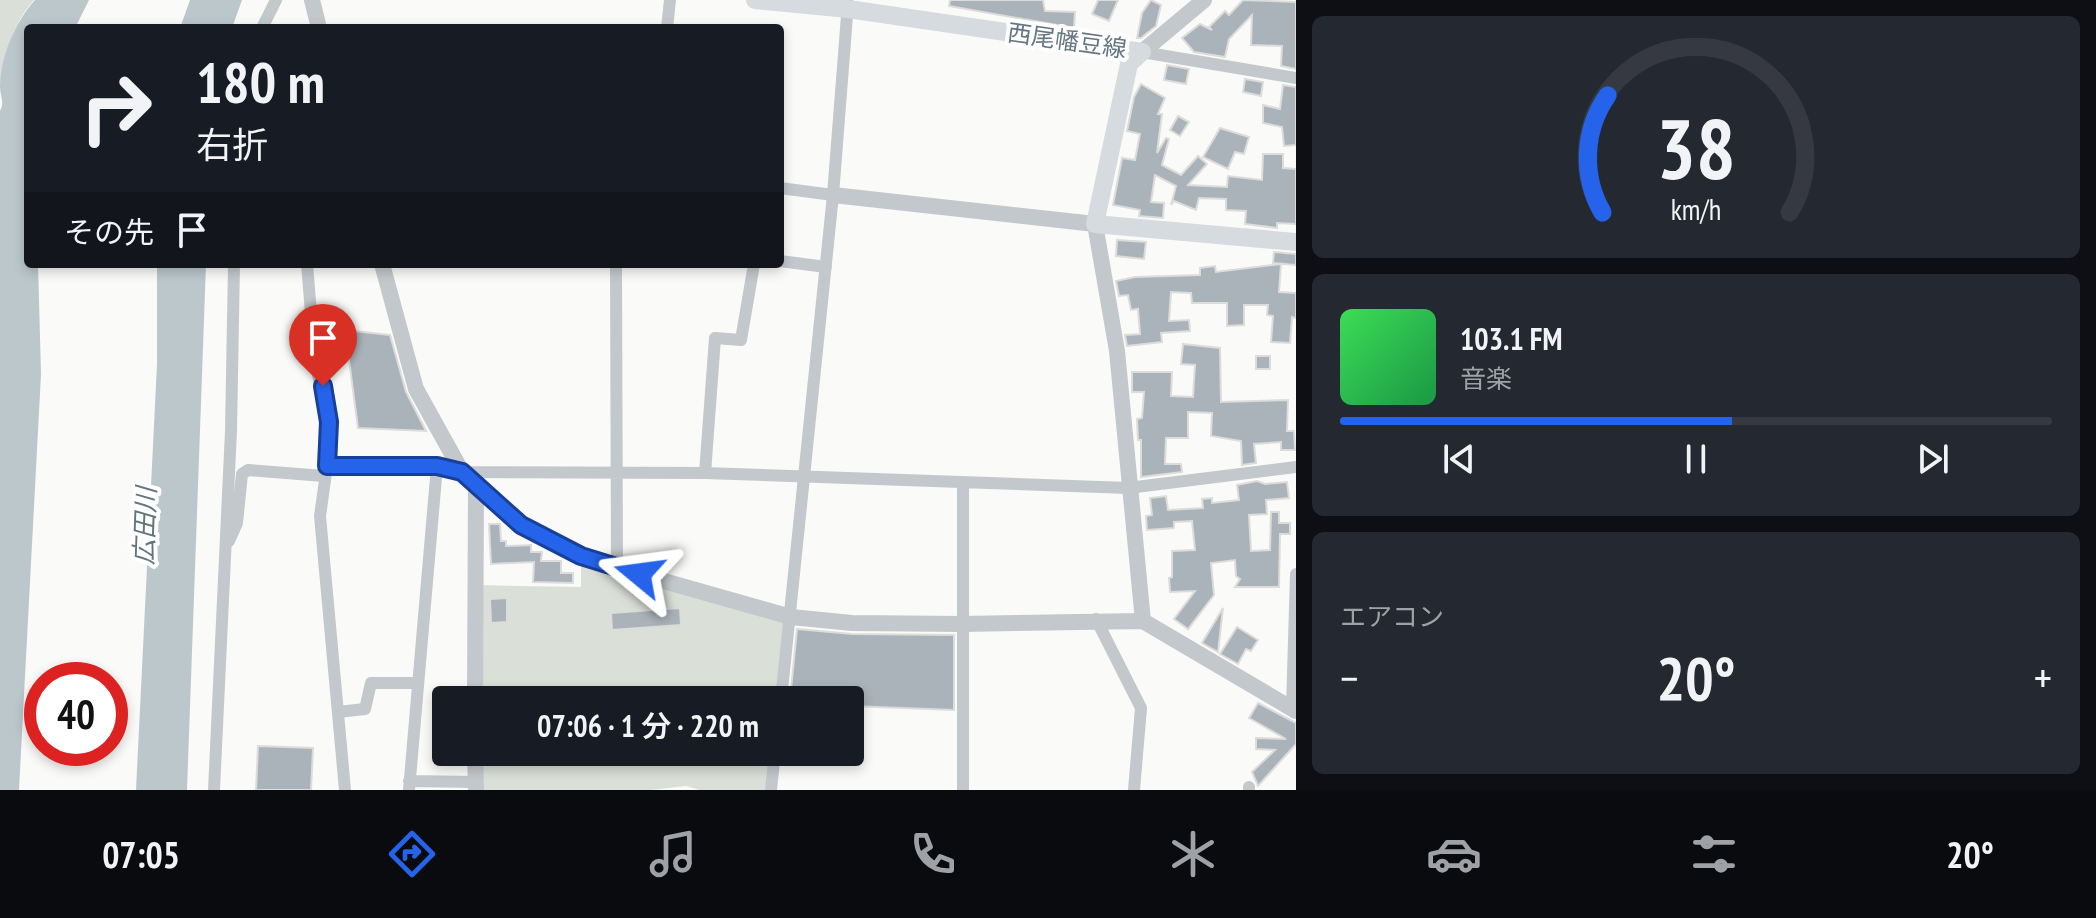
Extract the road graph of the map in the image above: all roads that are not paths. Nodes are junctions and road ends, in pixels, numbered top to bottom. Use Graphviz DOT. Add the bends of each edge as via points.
graph roads {
  1 [pos="276,0"];
  2 [pos="312,0"];
  3 [pos="670,0"];
  4 [pos="755,0"];
  5 [pos="1204,0"];
  6 [pos="848,5"];
  7 [pos="264,24"];
  8 [pos="318,24"];
  9 [pos="667,24"];
  10 [pos="1142,52"];
  11 [pos="1296,78"];
  12 [pos="784,189"];
  13 [pos="833,195"];
  14 [pos="1095,224"];
  15 [pos="1296,242"];
  16 [pos="784,262"];
  17 [pos="826,267"];
  18 [pos="234,268"];
  19 [pos="307,268"];
  20 [pos="383,268"];
  21 [pos="616,268"];
  22 [pos="753,268"];
  23 [pos="437,466"];
  24 [pos="1296,467"];
  25 [pos="326,471"];
  26 [pos="462,472"];
  27 [pos="617,473"];
  28 [pos="705,473"];
  29 [pos="806,476"];
  30 [pos="963,484"];
  31 [pos="476,487"];
  32 [pos="1128,488"];
  33 [pos="225,548"];
  34 [pos="617,568"];
  35 [pos="1296,574"];
  36 [pos="791,617"];
  37 [pos="1096,619"];
  38 [pos="1143,621"];
  39 [pos="961,624"];
  40 [pos="1295,664"];
  41 [pos="416,683"];
  42 [pos="475,686"];
  43 [pos="783,686"];
  44 [pos="1294,710"];
  45 [pos="338,712"];
  46 [pos="475,766"];
  47 [pos="774,766"];
  48 [pos="409,786"];
  49 [pos="476,786"];
  50 [pos="214,790"];
  51 [pos="345,790"];
  52 [pos="771,790"];
  53 [pos="963,790"];
  54 [pos="1134,790"];
  1 -- 7 [label="street"];
  2 -- 8 [label="street"];
  3 -- 9 [label="street"];
  4 -- 6 [label="main road, 西尾幡豆線"];
  5 -- 10 [label="street"];
  6 -- 10 [label="main road, 西尾幡豆線"];
  6 -- 13 [label="street"];
  10 -- 11 [label="street"];
  10 -- 14 [label="main road, 西尾幡豆線" via="1129,64"];
  12 -- 13 [label="street"];
  13 -- 14 [label="street"];
  13 -- 17 [label="street"];
  14 -- 15 [label="main road"];
  14 -- 32 [label="street" via="1117,351"];
  16 -- 17 [label="street"];
  17 -- 29 [label="street"];
  18 -- 33 [label="street"];
  19 -- 25 [label="street" via="315,362 329,422"];
  20 -- 26 [label="street" via="416,389"];
  21 -- 27 [label="street"];
  22 -- 28 [label="street" via="741,340 715,338"];
  23 -- 25 [label="street"];
  23 -- 26 [label="street"];
  23 -- 41 [label="street"];
  24 -- 32 [label="street"];
  25 -- 33 [label="street" via="242,474 237,523"];
  25 -- 45 [label="street" via="320,516"];
  26 -- 27 [label="street"];
  26 -- 31 [label="street"];
  27 -- 28 [label="street"];
  27 -- 34 [label="street"];
  28 -- 29 [label="street"];
  29 -- 30 [label="street"];
  29 -- 36 [label="street"];
  30 -- 32 [label="street"];
  30 -- 39 [label="street"];
  31 -- 34 [label="street" via="521,525"];
  31 -- 42 [label="street"];
  32 -- 38 [label="street"];
  33 -- 50 [label="street"];
  34 -- 36 [label="street"];
  35 -- 40 [label="street"];
  36 -- 39 [label="street"];
  36 -- 43 [label="street"];
  37 -- 38 [label="street"];
  37 -- 39 [label="street"];
  37 -- 54 [label="street" via="1141,708"];
  38 -- 44 [label="street"];
  39 -- 53 [label="street"];
  40 -- 44 [label="street"];
  41 -- 45 [label="street" via="371,683 365,709"];
  41 -- 48 [label="street"];
  45 -- 51 [label="street"];
  46 -- 49 [label="street"];
  47 -- 52 [label="street"];
  48 -- 49 [label="street"];
}
